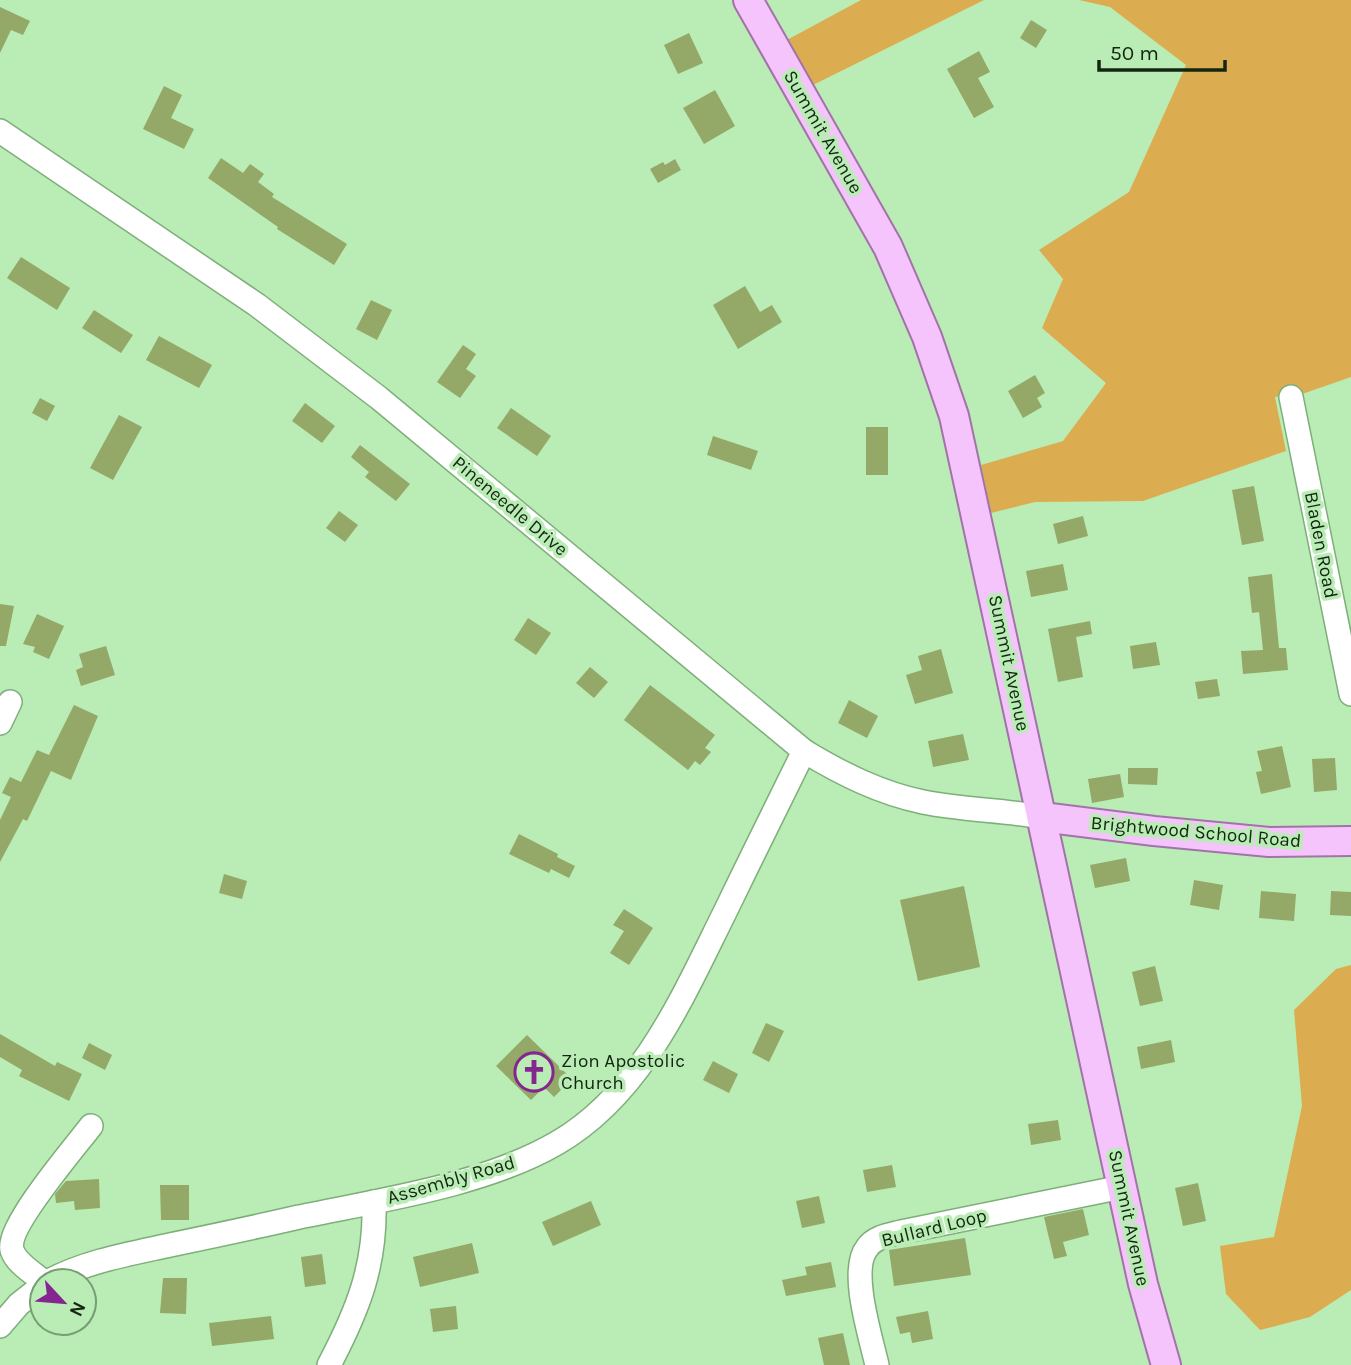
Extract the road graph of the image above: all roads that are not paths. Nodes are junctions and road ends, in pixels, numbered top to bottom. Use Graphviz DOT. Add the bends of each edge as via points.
graph roads {
  1 [pos="748,0"];
  2 [pos="0,131"];
  3 [pos="1291,397"];
  4 [pos="1351,694"];
  5 [pos="10,702"];
  6 [pos="0,723"];
  7 [pos="804,751"];
  8 [pos="1042,817"];
  9 [pos="1351,841"];
  10 [pos="91,1126"];
  11 [pos="1122,1187"];
  12 [pos="374,1202"];
  13 [pos="83,1267"];
  14 [pos="28,1269"];
  15 [pos="28,1296"];
  16 [pos="0,1326"];
  17 [pos="329,1365"];
  18 [pos="877,1365"];
  19 [pos="1166,1365"];
  1 -- 8 [label="main road, Summit Avenue" via="888,247 928,337 957,429"];
  2 -- 7 [label="street, Pineneedle Drive" via="257,305 379,398"];
  3 -- 4 [label="street, Bladen Road"];
  5 -- 6 [label="street"];
  7 -- 8 [label="street, Pineneedle Drive" via="897,796"];
  7 -- 12 [label="street, Assembly Road" via="677,1005 618,1095 577,1131 532,1156"];
  8 -- 9 [label="main road, Brightwood School Road" via="1269,842"];
  8 -- 11 [label="main road, Summit Avenue"];
  10 -- 14 [label="street" via="23,1216 12,1240 12,1251"];
  11 -- 18 [label="street, Bullard Loop" via="901,1232 867,1246 860,1267 861,1287"];
  11 -- 19 [label="main road, Summit Avenue"];
  12 -- 13 [label="street, Assembly Road"];
  12 -- 17 [label="street" via="369,1271 349,1327"];
  15 -- 16 [label="street"];
}
